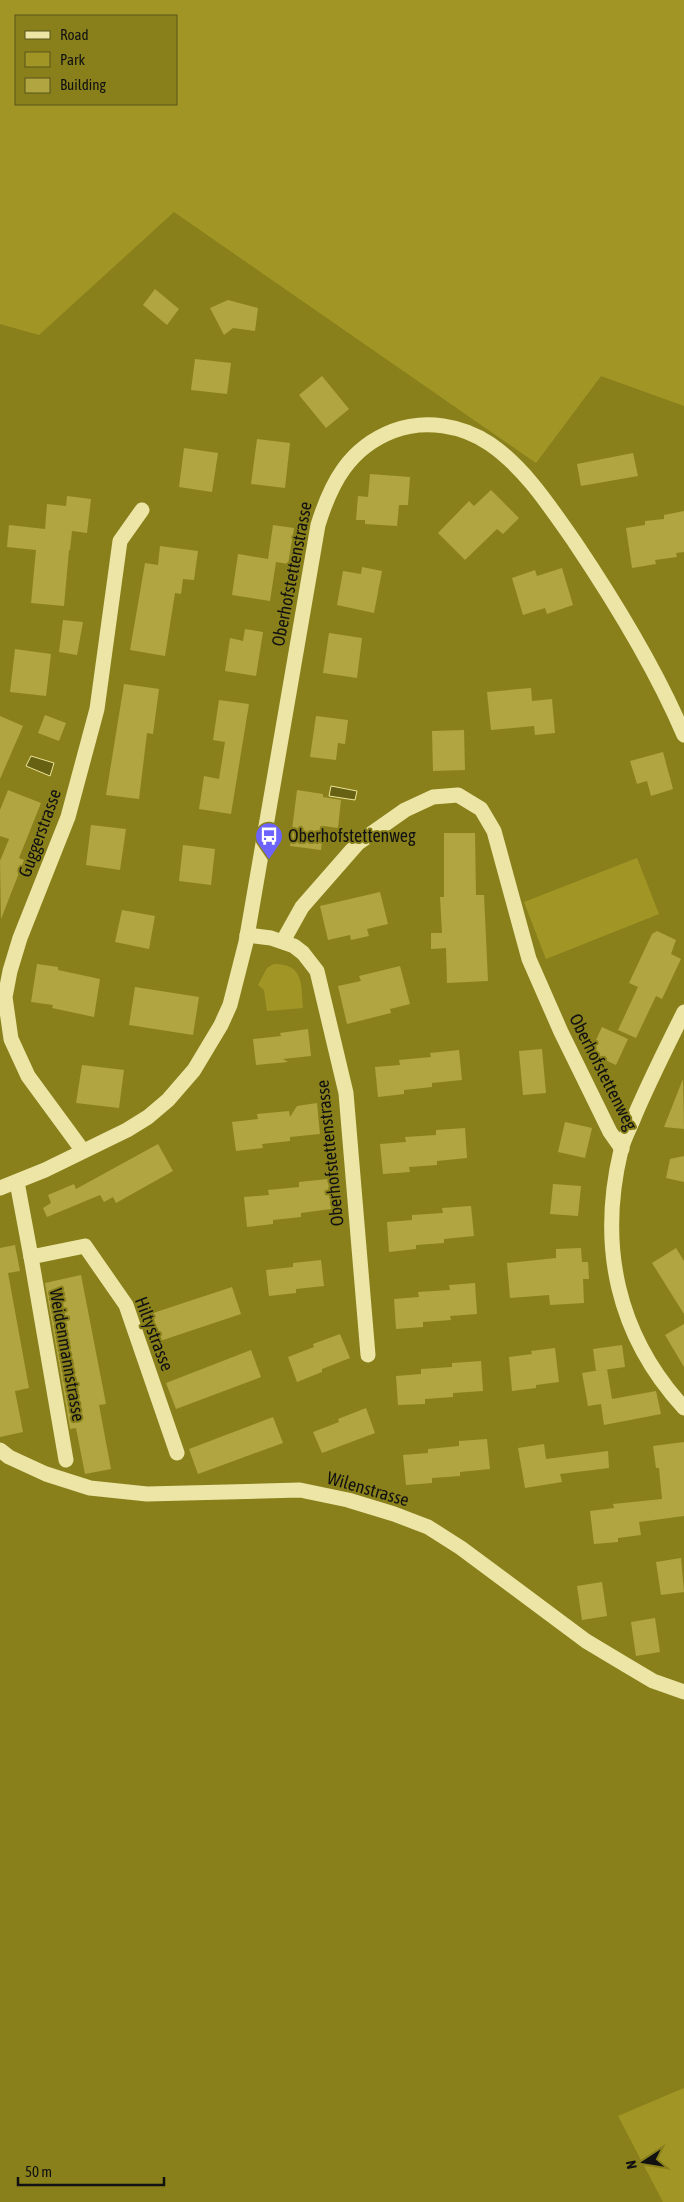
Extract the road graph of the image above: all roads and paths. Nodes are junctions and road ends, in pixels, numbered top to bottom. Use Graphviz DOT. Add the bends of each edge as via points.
graph roads {
  1 [pos="142,510"];
  2 [pos="684,735"];
  3 [pos="247,935"];
  4 [pos="283,941"];
  5 [pos="684,1012"];
  6 [pos="622,1149"];
  7 [pos="84,1151"];
  8 [pos="17,1182"];
  9 [pos="0,1188"];
  10 [pos="30,1257"];
  11 [pos="368,1355"];
  12 [pos="681,1401"];
  13 [pos="0,1450"];
  14 [pos="177,1453"];
  15 [pos="66,1460"];
  16 [pos="684,1692"];
  1 -- 7 [label="street, Guggerstrasse" via="120,541 97,709 68,817 20,938 5,997 11,1039 28,1076"];
  2 -- 3 [label="street, Oberhofstettenstrasse" via="648,662 600,580 515,464 482,440 448,426 416,425 385,435 356,454 341,472 330,490 318,525"];
  3 -- 4 [label="street, Oberhofstettenstrasse"];
  3 -- 7 [label="street, Oberhofstettenstrasse" via="230,1005 218,1032 194,1070 148,1117"];
  4 -- 6 [label="street, Oberhofstettenweg" via="302,907 358,843 405,810 433,797 458,795 481,809 494,831 529,959 561,1032 610,1132"];
  4 -- 11 [label="street, Oberhofstettenstrasse" via="303,953 317,971 346,1093"];
  5 -- 6 [label="street" via="648,1084"];
  6 -- 12 [label="street" via="612,1208 612,1249 618,1292 637,1341"];
  7 -- 8 [label="street, Oberhofstettenstrasse"];
  8 -- 9 [label="street, Oberhofstettenstrasse"];
  8 -- 10 [label="street"];
  10 -- 14 [label="street, Hiltystrasse" via="85,1246 126,1305"];
  10 -- 15 [label="street, Weidenmannstrasse"];
  13 -- 16 [label="street, Wilenstrasse" via="46,1474 90,1488 147,1494 300,1490 394,1514 428,1527 461,1548 586,1641 653,1681"];
}
